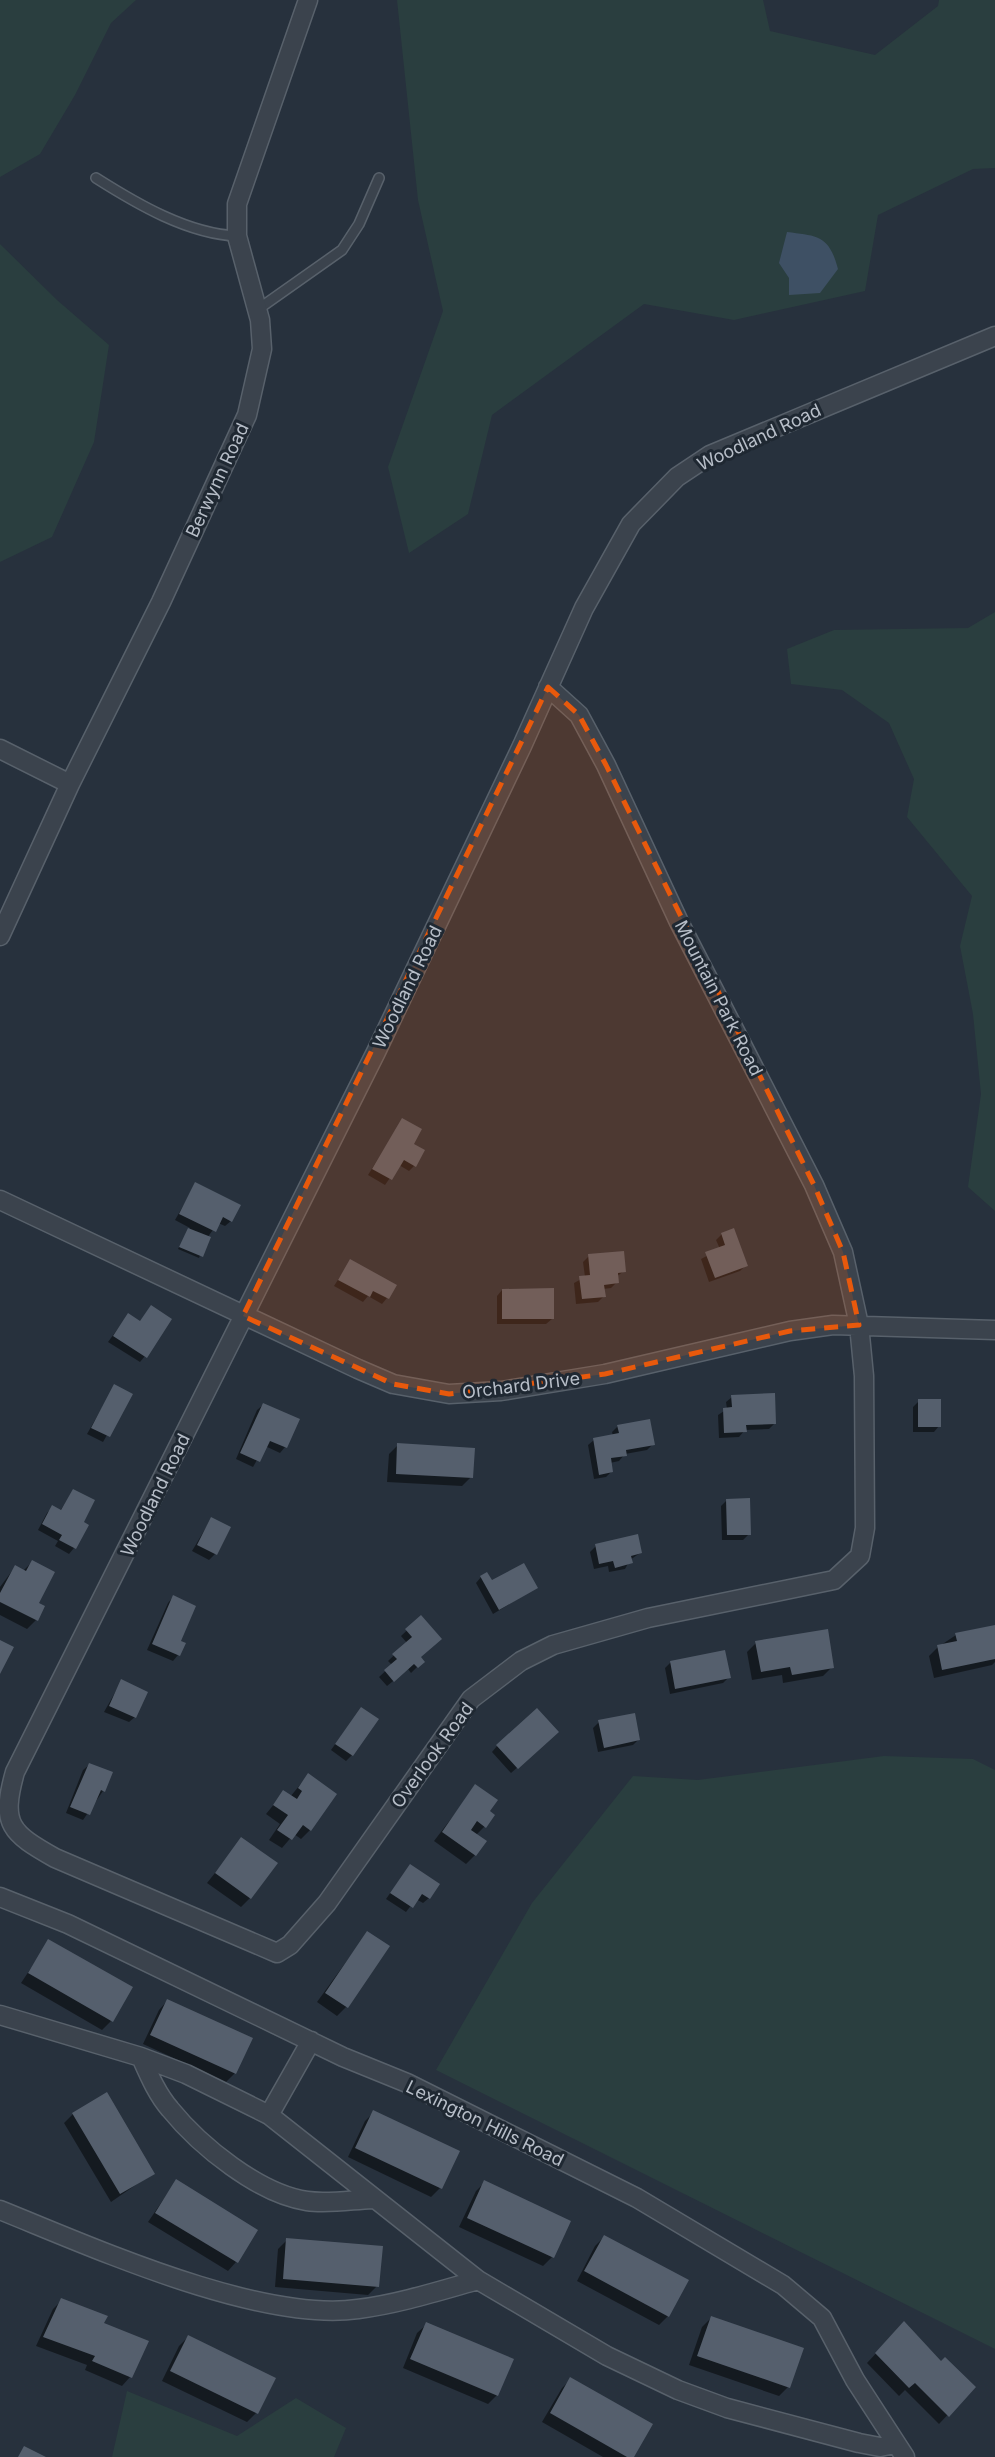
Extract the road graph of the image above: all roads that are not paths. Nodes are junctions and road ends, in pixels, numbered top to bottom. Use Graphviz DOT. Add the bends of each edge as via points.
graph roads {
  1 [pos="308,0"];
  2 [pos="96,178"];
  3 [pos="379,178"];
  4 [pos="237,236"];
  5 [pos="257,310"];
  6 [pos="995,336"];
  7 [pos="548,687"];
  8 [pos="0,749"];
  9 [pos="70,784"];
  10 [pos="0,936"];
  11 [pos="0,1200"];
  12 [pos="243,1316"];
  13 [pos="859,1325"];
  14 [pos="995,1330"];
  15 [pos="8,1822"];
  16 [pos="0,1897"];
  17 [pos="0,2015"];
  18 [pos="311,2041"];
  19 [pos="141,2057"];
  20 [pos="269,2115"];
  21 [pos="372,2199"];
  22 [pos="0,2210"];
  23 [pos="478,2280"];
  24 [pos="900,2450"];
  1 -- 4 [label="street, Berwynn Road" via="237,204"];
  2 -- 4 [label="lane" via="136,203 217,235"];
  3 -- 5 [label="lane" via="342,250"];
  4 -- 5 [label="street, Berwynn Road"];
  5 -- 9 [label="street, Berwynn Road" via="262,349 247,415"];
  6 -- 7 [label="street, Woodland Road" via="710,456 677,477 631,524 584,608"];
  7 -- 12 [label="street, Woodland Road" via="382,1040"];
  7 -- 13 [label="street, Mountain Park Road" via="579,715 606,765 814,1185 842,1252"];
  8 -- 9 [label="street"];
  9 -- 10 [label="street, Berwynn Road"];
  11 -- 12 [label="street, Orchard Drive"];
  12 -- 13 [label="street, Orchard Drive" via="393,1384 449,1394 501,1391 605,1374 790,1331"];
  12 -- 15 [label="street, Woodland Road" via="15,1772 5,1798"];
  13 -- 14 [label="street, Orchard Drive"];
  13 -- 15 [label="street, Overlook Road" via="865,1528 860,1556 848,1570 834,1580 648,1619 553,1645 522,1661 471,1699 327,1903 290,1945 277,1953 55,1858 23,1839"];
  16 -- 18 [label="street, Lexington Hills Road" via="79,1929"];
  17 -- 19 [label="street, Lexington Hills Road"];
  18 -- 20 [label="street"];
  18 -- 24 [label="street, Lexington Hills Road" via="407,2083 637,2198 783,2285 822,2318"];
  19 -- 20 [label="street, Lexington Hills Road"];
  19 -- 21 [label="street" via="169,2108 192,2134 247,2176 275,2193 308,2202"];
  20 -- 21 [label="street, Lexington Hills Road"];
  21 -- 23 [label="street, Lexington Hills Road"];
  22 -- 23 [label="street" via="214,2291 309,2310 357,2310"];
  23 -- 24 [label="street, Lexington Hills Road" via="607,2356 678,2390 727,2408"];
}
